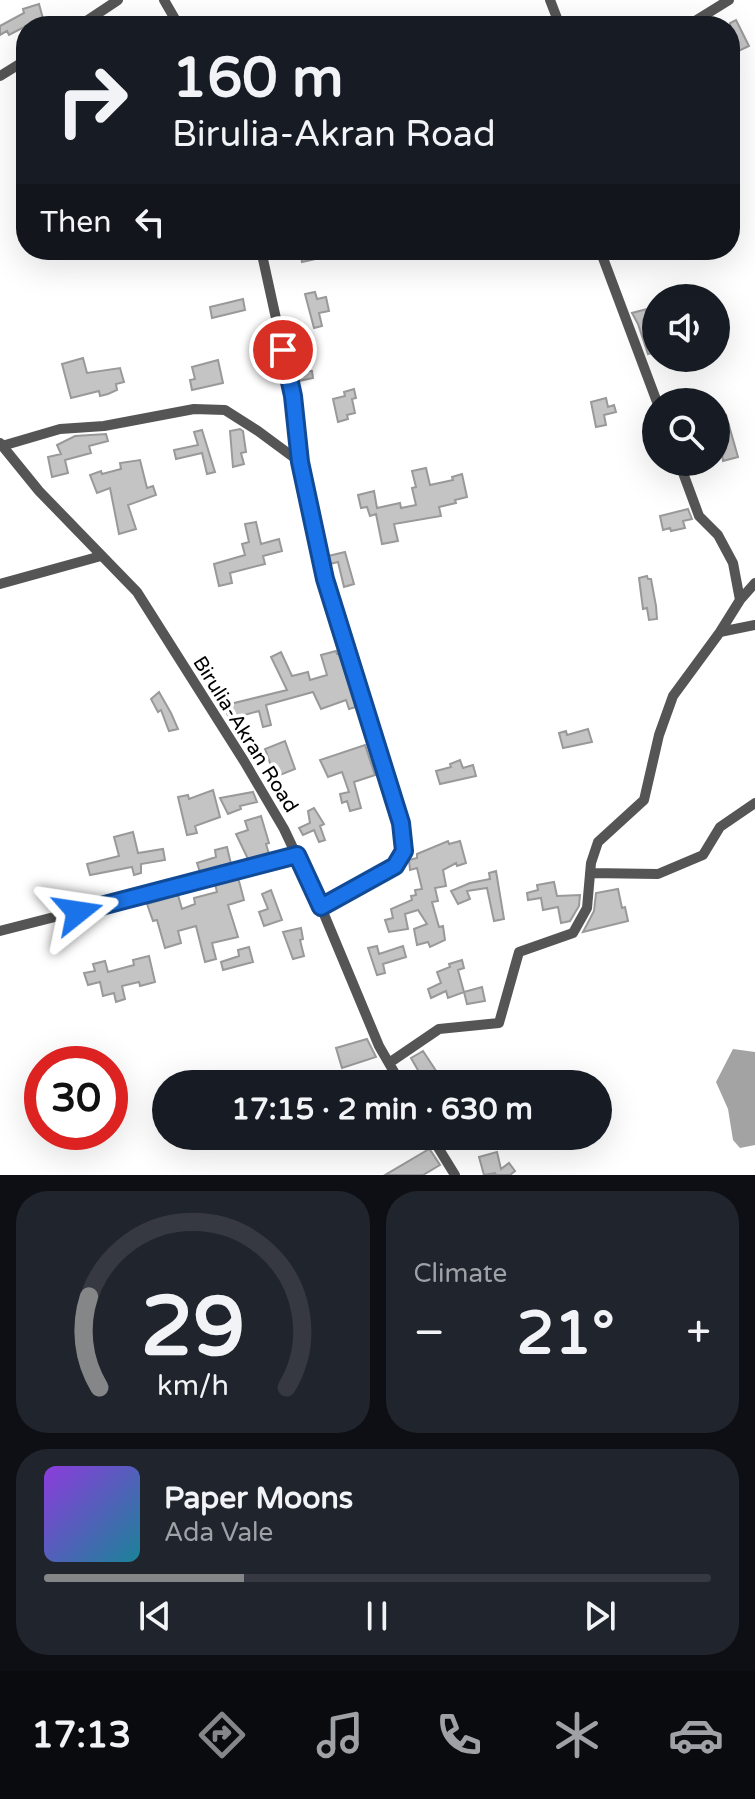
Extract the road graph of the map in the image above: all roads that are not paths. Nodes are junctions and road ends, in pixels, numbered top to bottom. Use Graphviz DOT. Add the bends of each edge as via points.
graph roads {
  1 [pos="118,0"];
  2 [pos="729,0"];
  3 [pos="94,16"];
  4 [pos="703,16"];
  5 [pos="263,260"];
  6 [pos="604,260"];
  7 [pos="652,388"];
  8 [pos="1,444"];
  9 [pos="300,462"];
  10 [pos="684,476"];
  11 [pos="101,556"];
  12 [pos="755,583"];
  13 [pos="0,584"];
  14 [pos="740,600"];
  15 [pos="755,625"];
  16 [pos="720,632"];
  17 [pos="755,803"];
  18 [pos="297,855"];
  19 [pos="590,873"];
  20 [pos="321,907"];
  21 [pos="0,931"];
  22 [pos="389,1063"];
  23 [pos="393,1070"];
  24 [pos="440,1150"];
  25 [pos="455,1175"];
  1 -- 3 [label="street"];
  2 -- 4 [label="street"];
  5 -- 9 [label="street" via="293,396"];
  6 -- 7 [label="street"];
  8 -- 9 [label="street" via="60,429 194,409 225,410"];
  8 -- 11 [label="street, Birulia-Akran Road"];
  9 -- 20 [label="street" via="325,579 405,840 395,866"];
  10 -- 14 [label="street" via="699,516 718,535 733,563"];
  11 -- 13 [label="street"];
  11 -- 18 [label="street, Birulia-Akran Road" via="137,592"];
  12 -- 14 [label="street"];
  14 -- 16 [label="street"];
  15 -- 16 [label="street"];
  16 -- 19 [label="street" via="673,696 644,800 598,842"];
  17 -- 19 [label="street" via="720,827 703,855 658,874"];
  18 -- 20 [label="street, Birulia-Akran Road"];
  18 -- 21 [label="street"];
  19 -- 22 [label="street" via="587,908 573,933 519,952 499,1023 439,1029"];
  20 -- 22 [label="street, Birulia-Akran Road"];
  22 -- 23 [label="street, Birulia-Akran Road"];
  24 -- 25 [label="street"];
}
